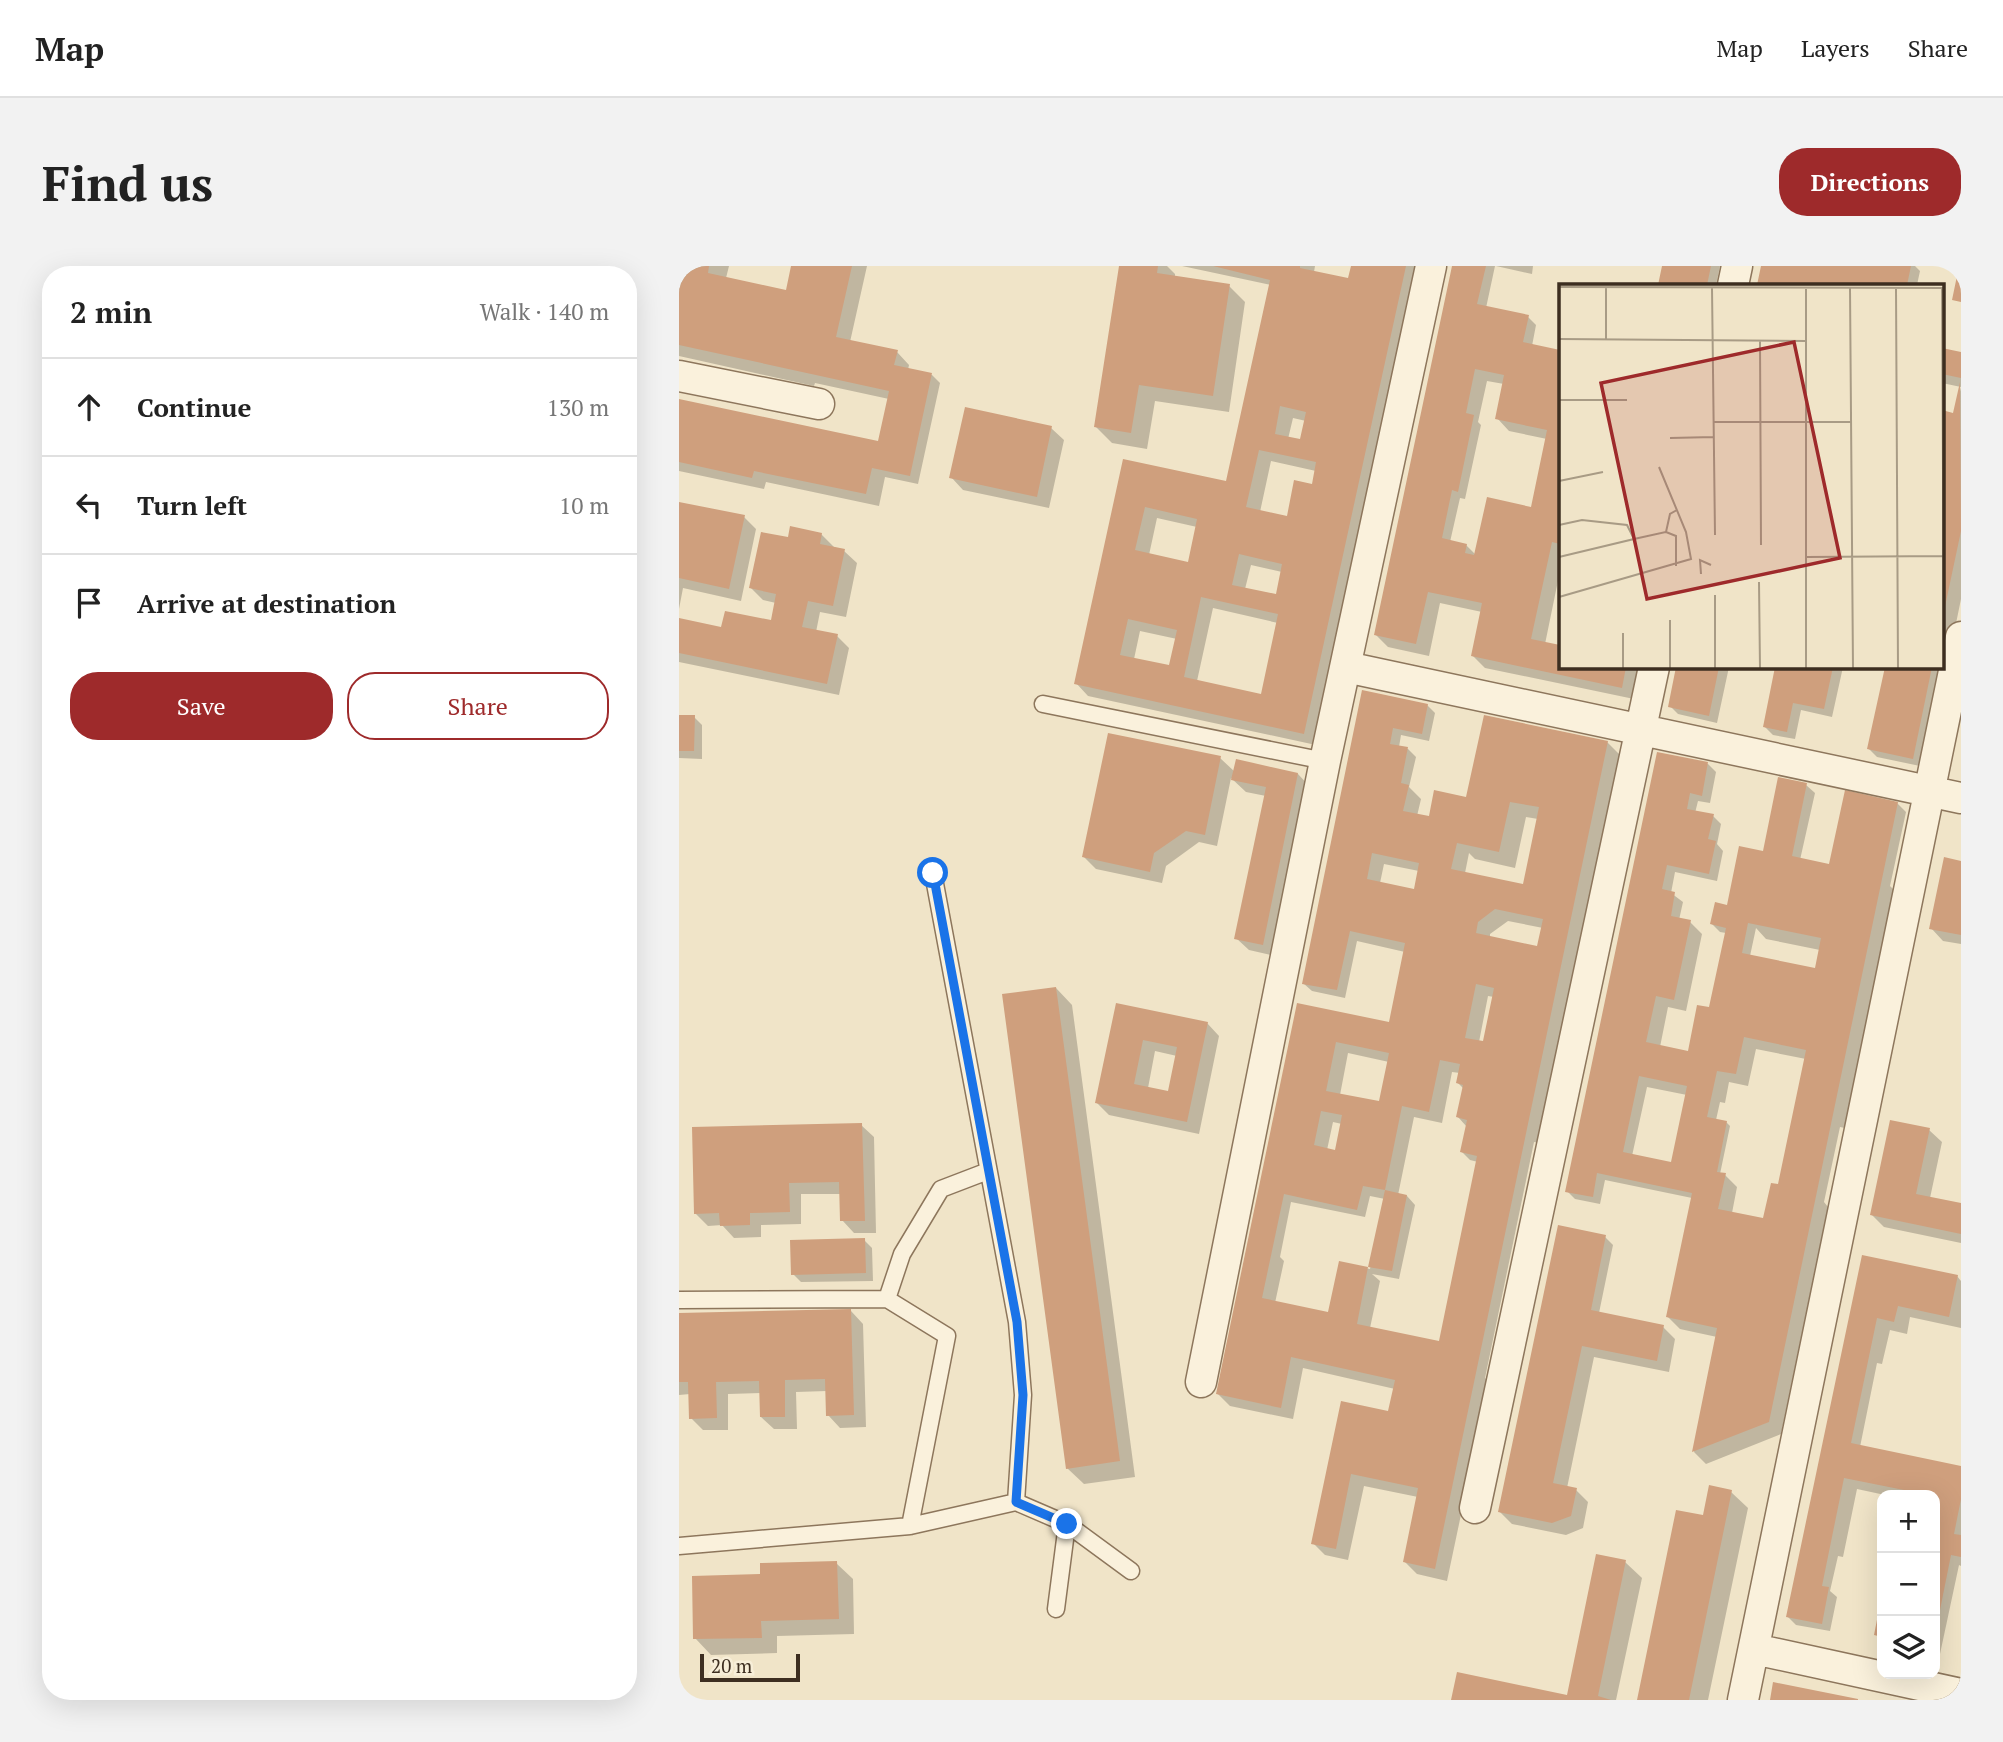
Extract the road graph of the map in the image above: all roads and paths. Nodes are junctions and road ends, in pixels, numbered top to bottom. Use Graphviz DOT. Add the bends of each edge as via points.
graph roads {
  1 [pos="1431,266"];
  2 [pos="1737,266"];
  3 [pos="1733,284"];
  4 [pos="679,376"];
  5 [pos="819,404"];
  6 [pos="1961,637"];
  7 [pos="1346,667"];
  8 [pos="1654,668"];
  9 [pos="1043,704"];
  10 [pos="1640,731"];
  11 [pos="1325,761"];
  12 [pos="1928,792"];
  13 [pos="1961,798"];
  14 [pos="933,873"];
  15 [pos="988,1171"];
  16 [pos="887,1299"];
  17 [pos="679,1300"];
  18 [pos="1201,1381"];
  19 [pos="1016,1502"];
  20 [pos="1475,1508"];
  21 [pos="1067,1524"];
  22 [pos="910,1526"];
  23 [pos="679,1546"];
  24 [pos="1131,1571"];
  25 [pos="1056,1609"];
  26 [pos="1754,1649"];
  27 [pos="1961,1694"];
  28 [pos="1742,1700"];
  1 -- 7 [label="street"];
  2 -- 3 [label="street"];
  4 -- 5 [label="street"];
  6 -- 12 [label="street"];
  7 -- 10 [label="street"];
  7 -- 11 [label="street"];
  8 -- 10 [label="street"];
  9 -- 11 [label="lane"];
  10 -- 12 [label="street"];
  10 -- 20 [label="street"];
  11 -- 18 [label="street"];
  12 -- 13 [label="street"];
  12 -- 26 [label="street"];
  14 -- 15 [label="lane"];
  15 -- 16 [label="lane" via="940,1189 902,1254"];
  15 -- 19 [label="lane" via="1017,1322 1023,1395"];
  16 -- 17 [label="lane"];
  16 -- 22 [label="lane" via="947,1336"];
  19 -- 21 [label="lane"];
  19 -- 22 [label="lane"];
  21 -- 24 [label="lane"];
  21 -- 25 [label="lane"];
  22 -- 23 [label="lane"];
  26 -- 27 [label="street"];
  26 -- 28 [label="street"];
}
